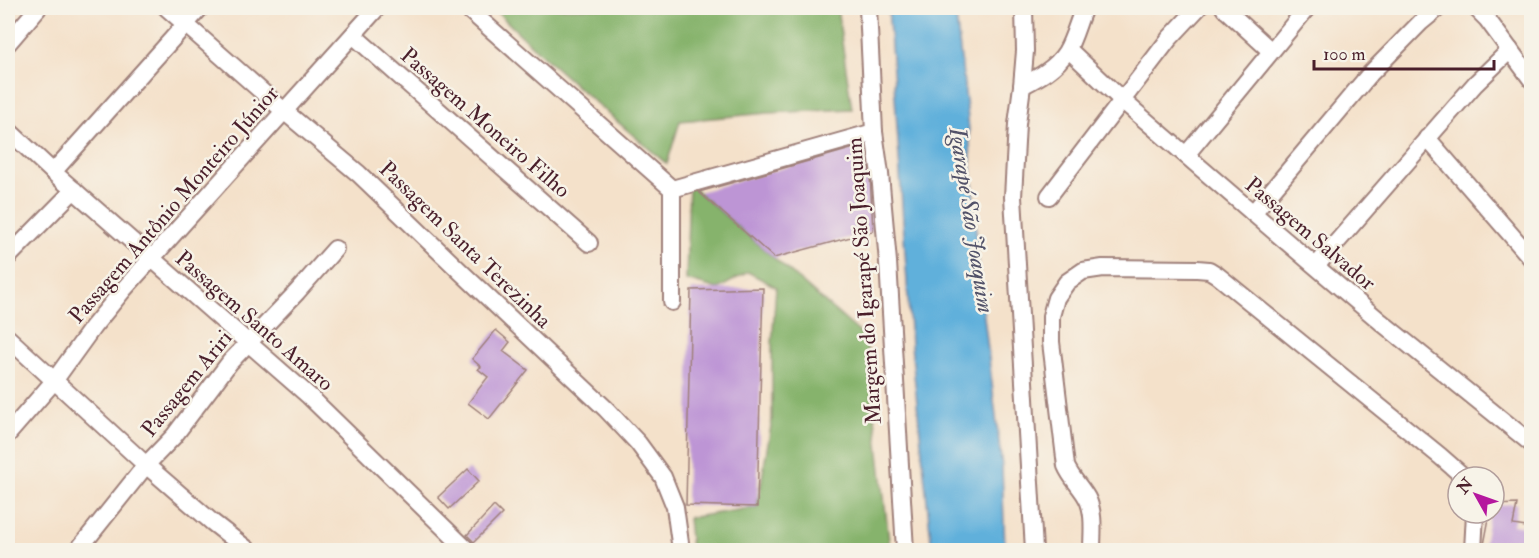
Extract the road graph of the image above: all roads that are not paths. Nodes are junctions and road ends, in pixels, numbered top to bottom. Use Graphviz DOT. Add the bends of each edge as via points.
graph roads {
  1 [pos="38,8"];
  2 [pos="167,8"];
  3 [pos="200,8"];
  4 [pos="377,8"];
  5 [pos="467,8"];
  6 [pos="868,8"];
  7 [pos="1024,8"];
  8 [pos="1084,8"];
  9 [pos="1198,8"];
  10 [pos="1224,8"];
  11 [pos="1307,8"];
  12 [pos="1438,8"];
  13 [pos="1476,8"];
  14 [pos="185,24"];
  15 [pos="353,35"];
  16 [pos="8,43"];
  17 [pos="1068,49"];
  18 [pos="1510,50"];
  19 [pos="1271,51"];
  20 [pos="1532,80"];
  21 [pos="1022,86"];
  22 [pos="1123,101"];
  23 [pos="284,111"];
  24 [pos="8,130"];
  25 [pos="874,132"];
  26 [pos="1427,138"];
  27 [pos="1186,155"];
  28 [pos="53,172"];
  29 [pos="672,189"];
  30 [pos="74,190"];
  31 [pos="1049,196"];
  32 [pos="1253,213"];
  33 [pos="590,243"];
  34 [pos="335,249"];
  35 [pos="8,257"];
  36 [pos="152,258"];
  37 [pos="1532,259"];
  38 [pos="1316,266"];
  39 [pos="672,302"];
  40 [pos="8,338"];
  41 [pos="248,342"];
  42 [pos="54,381"];
  43 [pos="8,434"];
  44 [pos="1532,444"];
  45 [pos="146,465"];
  46 [pos="1450,465"];
  47 [pos="1474,525"];
  48 [pos="78,550"];
  49 [pos="248,550"];
  50 [pos="467,550"];
  51 [pos="681,550"];
  52 [pos="905,550"];
  53 [pos="1034,550"];
  54 [pos="1092,550"];
  55 [pos="1473,550"];
  1 -- 16 [label="street"];
  2 -- 14 [label="street, Passagem Santa Terezinha"];
  3 -- 14 [label="street"];
  4 -- 15 [label="street, Passagem Antônio Monteiro Júnior"];
  5 -- 29 [label="street"];
  6 -- 25 [label="street, Margem do Igarapé São Joaquim"];
  7 -- 21 [label="street"];
  8 -- 17 [label="street"];
  9 -- 22 [label="street" via="1169,39"];
  10 -- 19 [label="street"];
  11 -- 19 [label="street"];
  12 -- 32 [label="street" via="1370,74"];
  13 -- 18 [label="street"];
  14 -- 23 [label="street, Passagem Santa Terezinha"];
  14 -- 28 [label="street"];
  15 -- 23 [label="street, Passagem Antônio Monteiro Júnior"];
  15 -- 33 [label="street, Passagem Moneiro Filho"];
  17 -- 21 [label="street" via="1048,71"];
  17 -- 22 [label="street, Passagem Salvador"];
  18 -- 20 [label="street"];
  18 -- 26 [label="street"];
  19 -- 27 [label="street"];
  21 -- 53 [label="street" via="1014,197"];
  22 -- 27 [label="street, Passagem Salvador"];
  22 -- 31 [label="street"];
  23 -- 36 [label="street, Passagem Antônio Monteiro Júnior"];
  23 -- 51 [label="street, Passagem Santa Terezinha" via="359,174 638,443 663,477 675,507"];
  24 -- 28 [label="street, Passagem Santo Amaro"];
  25 -- 29 [label="street"];
  25 -- 52 [label="street, Margem do Igarapé São Joaquim" via="888,262"];
  26 -- 37 [label="street"];
  26 -- 38 [label="street"];
  27 -- 32 [label="street, Passagem Salvador"];
  28 -- 30 [label="street, Passagem Santo Amaro"];
  29 -- 39 [label="street"];
  30 -- 35 [label="street"];
  30 -- 36 [label="street, Passagem Santo Amaro"];
  32 -- 38 [label="street, Passagem Salvador"];
  34 -- 41 [label="street, Passagem Ariri"];
  36 -- 41 [label="street, Passagem Santo Amaro"];
  36 -- 42 [label="street, Passagem Antônio Monteiro Júnior" via="93,327"];
  38 -- 44 [label="street, Passagem Salvador"];
  40 -- 42 [label="street"];
  41 -- 45 [label="street, Passagem Ariri" via="174,436"];
  41 -- 50 [label="street, Passagem Santo Amaro"];
  42 -- 43 [label="street, Passagem Antônio Monteiro Júnior"];
  42 -- 45 [label="street"];
  45 -- 48 [label="street, Passagem Ariri"];
  45 -- 49 [label="street"];
  46 -- 54 [label="street" via="1209,270 1083,271 1067,282 1056,298 1051,342 1066,466 1092,509"];
  47 -- 55 [label="street"];
}
